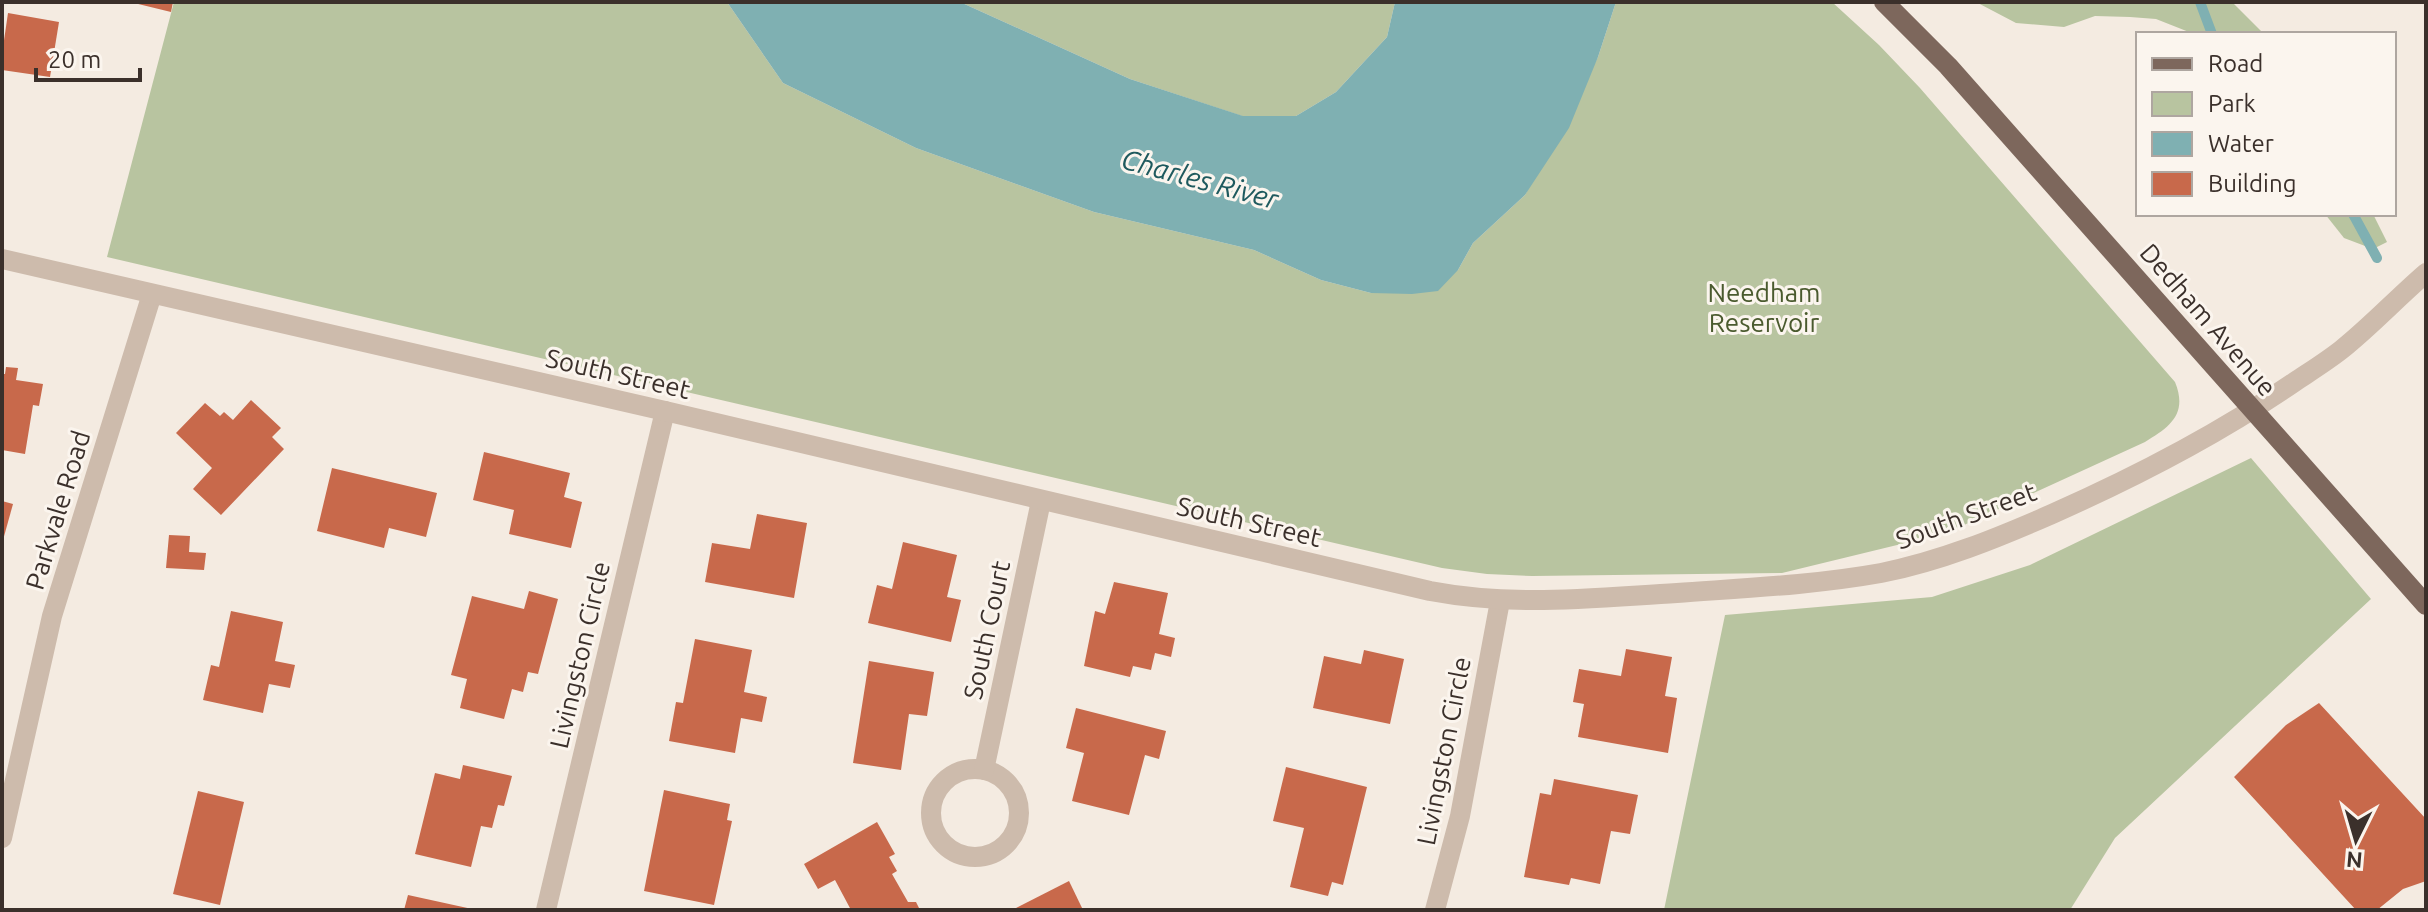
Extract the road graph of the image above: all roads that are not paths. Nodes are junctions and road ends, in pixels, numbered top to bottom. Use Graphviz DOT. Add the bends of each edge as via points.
graph roads {
  1 [pos="1884,2"];
  2 [pos="2,259"];
  3 [pos="2426,273"];
  4 [pos="152,294"];
  5 [pos="665,411"];
  6 [pos="2253,411"];
  7 [pos="1041,501"];
  8 [pos="1500,601"];
  9 [pos="2426,605"];
  10 [pos="984,770"];
  11 [pos="2,838"];
  12 [pos="546,910"];
  13 [pos="1435,910"];
  1 -- 6 [label="main road, Dedham Avenue" via="1958,77"];
  2 -- 4 [label="street, South Street"];
  3 -- 6 [label="street, South Street" via="2341,350"];
  4 -- 5 [label="street, South Street"];
  4 -- 11 [label="street, Parkvale Road" via="52,616"];
  5 -- 7 [label="street, South Street"];
  5 -- 12 [label="street, Livingston Circle"];
  6 -- 8 [label="street, South Street" via="2078,502 1913,565 1850,578 1756,587"];
  6 -- 9 [label="main road, Dedham Avenue"];
  7 -- 8 [label="street, South Street" via="1430,591"];
  7 -- 10 [label="street, South Court"];
  8 -- 13 [label="street, Livingston Circle" via="1460,816"];
  10 -- 10 [label="street" via="955,774 935,794 931,808 937,836 946,847 973,858 1001,850 1018,826 1016,797 997,775"];
}
